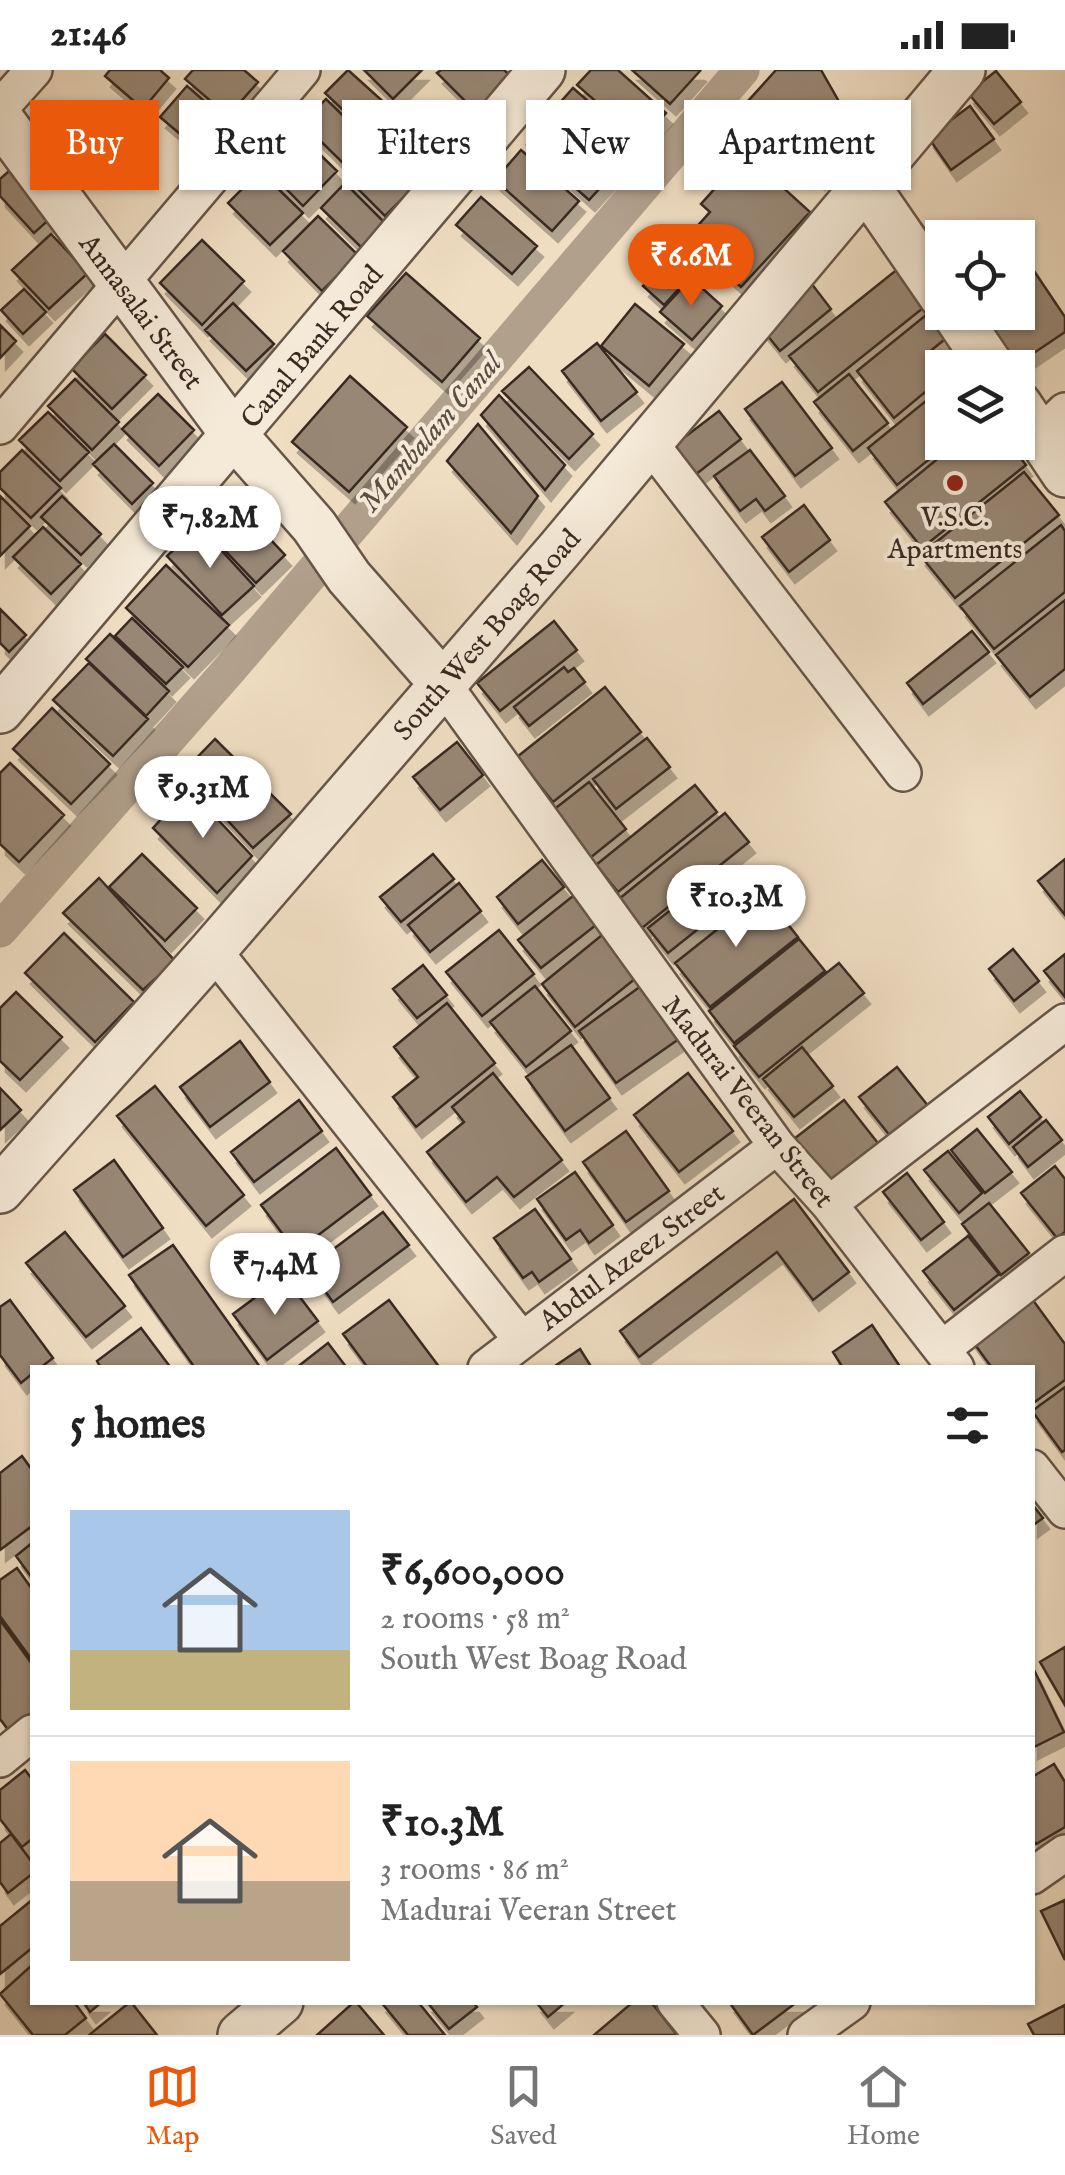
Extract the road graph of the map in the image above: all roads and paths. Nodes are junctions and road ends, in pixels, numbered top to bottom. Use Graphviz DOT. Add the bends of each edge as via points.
graph roads {
  1 [pos="34,70"];
  2 [pos="302,70"];
  3 [pos="542,70"];
  4 [pos="962,70"];
  5 [pos="0,108"];
  6 [pos="0,119"];
  7 [pos="911,130"];
  8 [pos="860,190"];
  9 [pos="869,190"];
  10 [pos="925,271"];
  11 [pos="122,284"];
  12 [pos="1041,417"];
  13 [pos="0,426"];
  14 [pos="235,436"];
  15 [pos="649,442"];
  16 [pos="1065,474"];
  17 [pos="442,684"];
  18 [pos="0,710"];
  19 [pos="904,773"];
  20 [pos="213,950"];
  21 [pos="1065,1022"];
  22 [pos="776,1146"];
  23 [pos="0,1190"];
  24 [pos="829,1204"];
  25 [pos="1065,1253"];
  26 [pos="521,1339"];
  27 [pos="949,1358"];
  28 [pos="490,1365"];
  29 [pos="1035,1472"];
  30 [pos="1065,1510"];
  31 [pos="30,1735"];
  32 [pos="0,1759"];
  33 [pos="1065,1853"];
  34 [pos="1035,1874"];
  35 [pos="276,2005"];
  36 [pos="677,2005"];
  37 [pos="848,2005"];
  38 [pos="241,2035"];
  39 [pos="702,2035"];
  40 [pos="806,2035"];
  1 -- 5 [label="street"];
  2 -- 11 [label="street"];
  3 -- 14 [label="street, Canal Bank Road"];
  4 -- 7 [label="street, South West Boag Road"];
  6 -- 11 [label="street, Annasalai Street"];
  8 -- 15 [label="street, South West Boag Road"];
  9 -- 10 [label="street"];
  11 -- 13 [label="street"];
  11 -- 14 [label="street, Annasalai Street"];
  12 -- 16 [label="street"];
  14 -- 17 [label="street, Annasalai Street"];
  14 -- 18 [label="street, Canal Bank Road"];
  15 -- 17 [label="street, South West Boag Road"];
  15 -- 19 [label="street"];
  17 -- 20 [label="street, South West Boag Road"];
  17 -- 22 [label="street, Madurai Veeran Street"];
  20 -- 23 [label="street, South West Boag Road"];
  20 -- 26 [label="street"];
  21 -- 24 [label="street"];
  22 -- 24 [label="street, Madurai Veeran Street"];
  22 -- 26 [label="street, Abdul Azeez Street"];
  24 -- 27 [label="street, Madurai Veeran Street"];
  25 -- 27 [label="street"];
  26 -- 28 [label="street, Abdul Azeez Street"];
  29 -- 30 [label="street"];
  31 -- 32 [label="street"];
  33 -- 34 [label="street"];
  35 -- 38 [label="street"];
  36 -- 39 [label="street"];
  37 -- 40 [label="street"];
}
